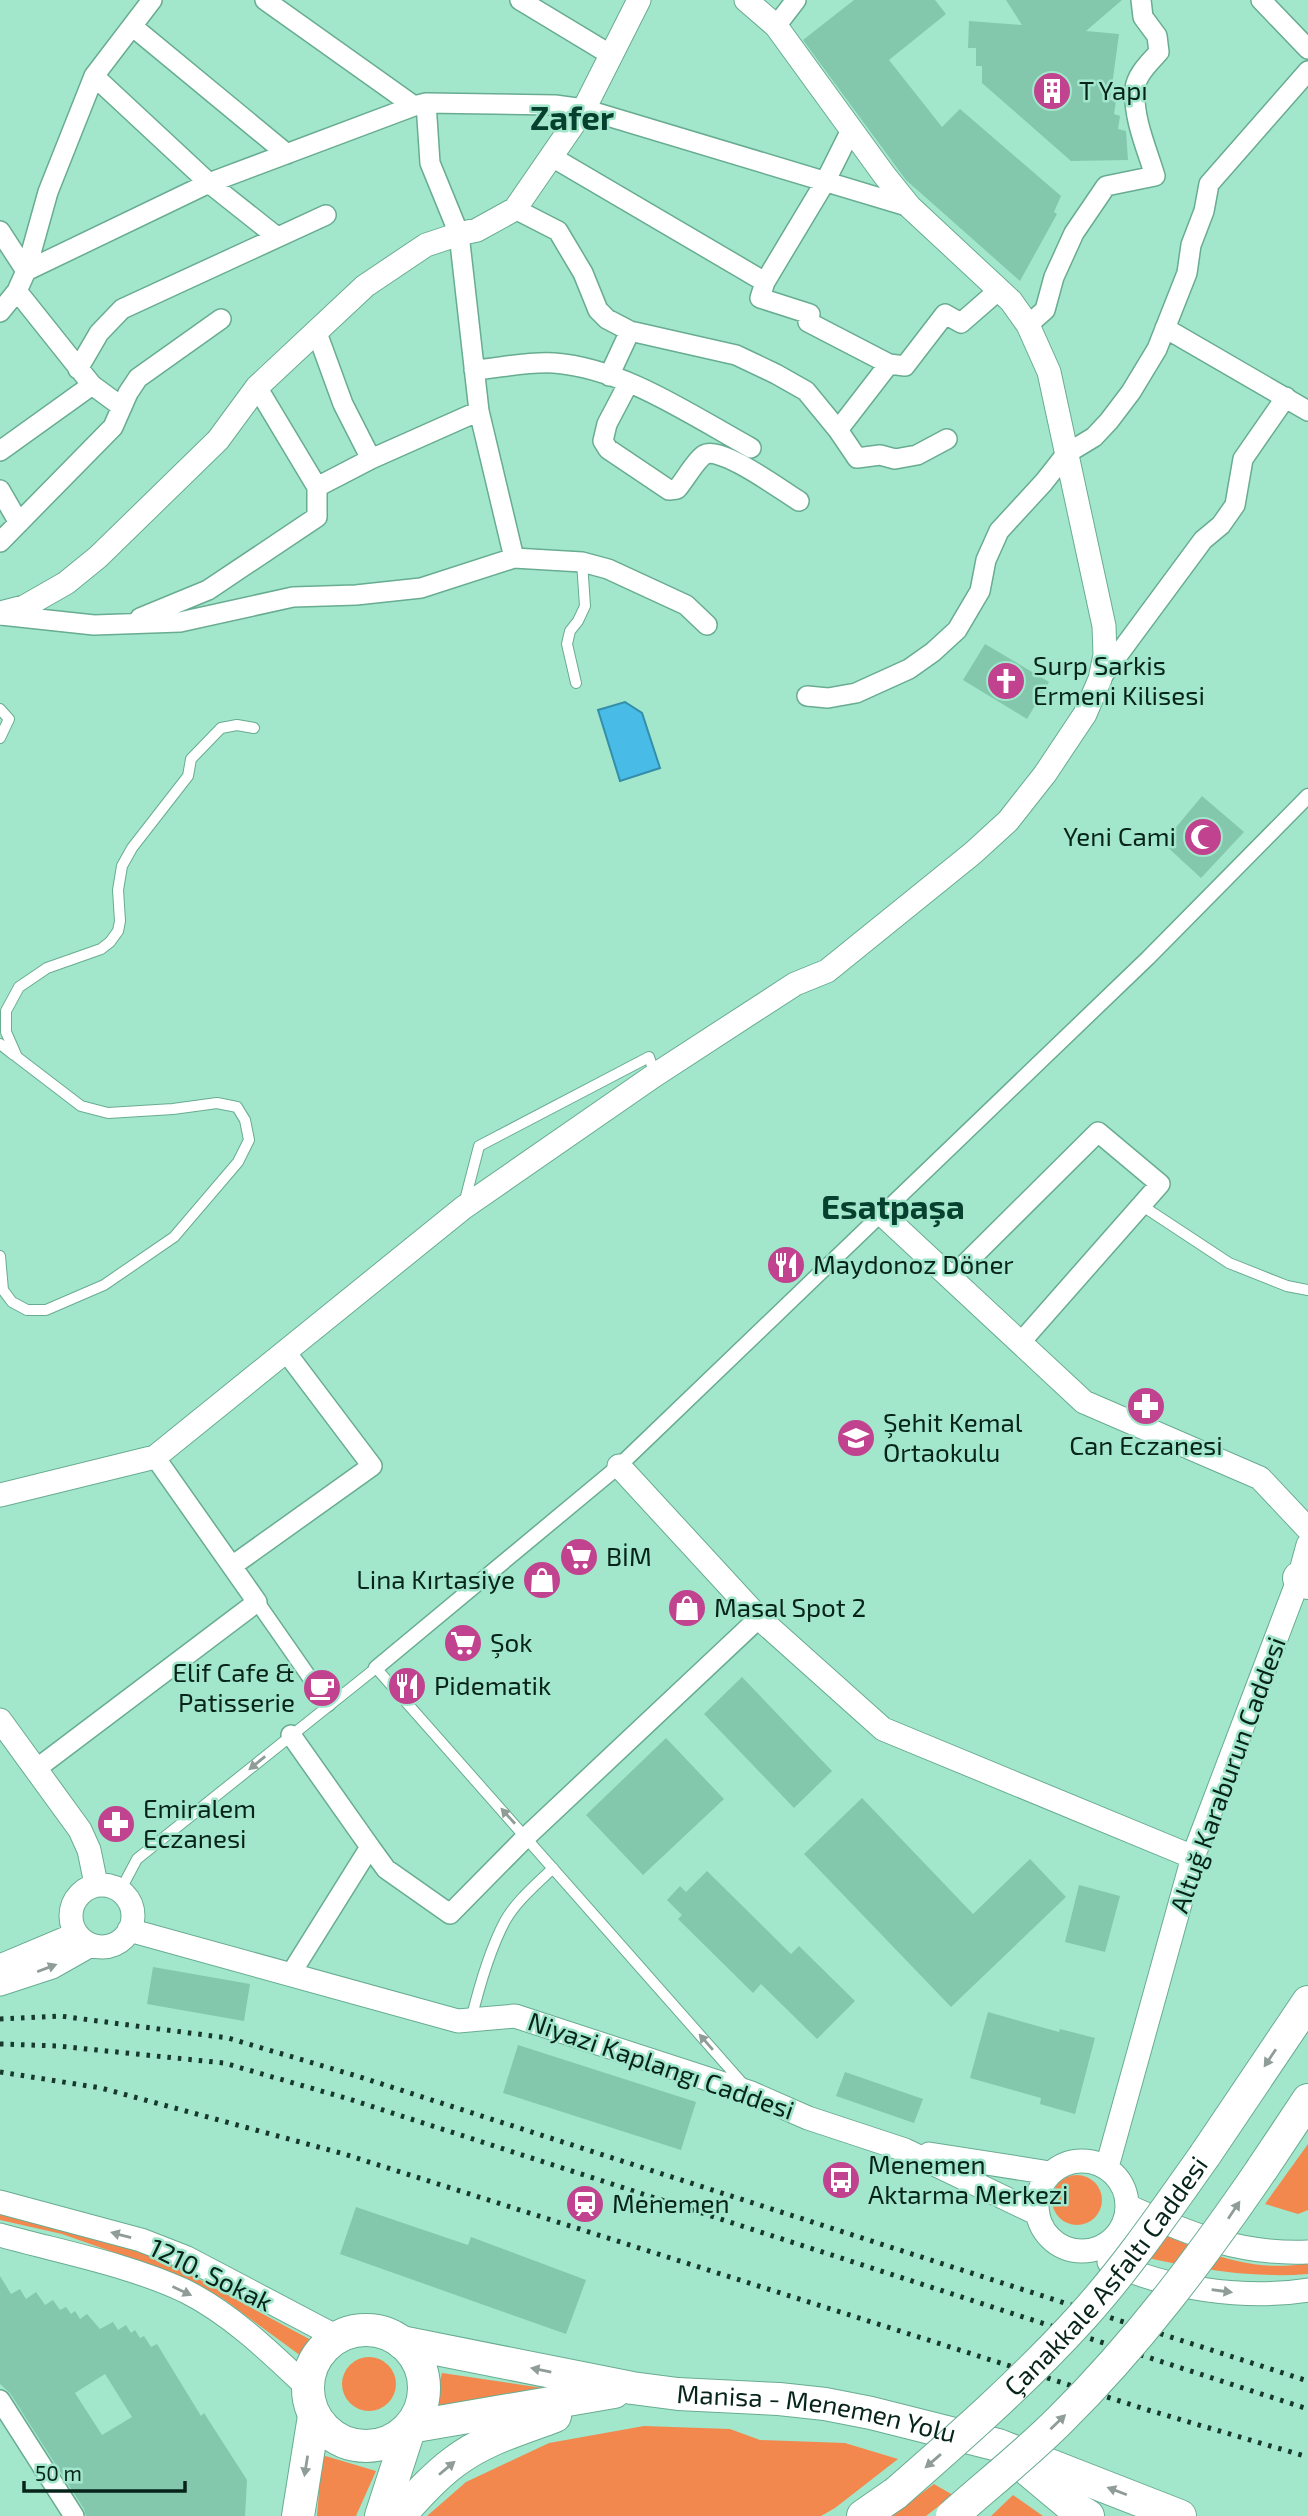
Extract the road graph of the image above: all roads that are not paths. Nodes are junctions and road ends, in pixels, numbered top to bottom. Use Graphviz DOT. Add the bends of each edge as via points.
graph roads {
  1 [pos="152,0"];
  2 [pos="266,0"];
  3 [pos="520,0"];
  4 [pos="639,0"];
  5 [pos="746,0"];
  6 [pos="796,0"];
  7 [pos="1141,0"];
  8 [pos="1261,0"];
  9 [pos="132,26"];
  10 [pos="776,26"];
  11 [pos="1308,49"];
  12 [pos="611,55"];
  13 [pos="1308,71"];
  14 [pos="94,76"];
  15 [pos="420,104"];
  16 [pos="584,109"];
  17 [pos="851,130"];
  18 [pos="287,154"];
  19 [pos="552,157"];
  20 [pos="825,182"];
  21 [pos="209,184"];
  22 [pos="910,207"];
  23 [pos="515,209"];
  24 [pos="326,215"];
  25 [pos="0,231"];
  26 [pos="459,234"];
  27 [pos="277,237"];
  28 [pos="26,271"];
  29 [pos="765,282"];
  30 [pos="1000,289"];
  31 [pos="17,291"];
  32 [pos="0,312"];
  33 [pos="221,319"];
  34 [pos="1028,325"];
  35 [pos="1165,328"];
  36 [pos="316,330"];
  37 [pos="630,331"];
  38 [pos="889,364"];
  39 [pos="78,369"];
  40 [pos="474,370"];
  41 [pos="609,376"];
  42 [pos="628,384"];
  43 [pos="92,385"];
  44 [pos="257,387"];
  45 [pos="1286,397"];
  46 [pos="122,407"];
  47 [pos="479,411"];
  48 [pos="1308,411"];
  49 [pos="838,429"];
  50 [pos="947,439"];
  51 [pos="751,448"];
  52 [pos="0,451"];
  53 [pos="1066,454"];
  54 [pos="371,459"];
  55 [pos="317,487"];
  56 [pos="0,490"];
  57 [pos="799,501"];
  58 [pos="19,523"];
  59 [pos="0,542"];
  60 [pos="514,558"];
  61 [pos="582,562"];
  62 [pos="0,614"];
  63 [pos="122,623"];
  64 [pos="707,625"];
  65 [pos="1100,679"];
  66 [pos="576,683"];
  67 [pos="807,696"];
  68 [pos="0,709"];
  69 [pos="254,728"];
  70 [pos="0,738"];
  71 [pos="1308,796"];
  72 [pos="0,1044"];
  73 [pos="17,1057"];
  74 [pos="655,1075"];
  75 [pos="1141,1205"];
  76 [pos="463,1208"];
  77 [pos="882,1214"];
  78 [pos="0,1256"];
  79 [pos="951,1278"];
  80 [pos="1308,1290"];
  81 [pos="1020,1343"];
  82 [pos="286,1352"];
  83 [pos="155,1457"];
  84 [pos="619,1466"];
  85 [pos="0,1495"];
  86 [pos="1308,1529"];
  87 [pos="1308,1545"];
  88 [pos="232,1566"];
  89 [pos="1304,1581"];
  90 [pos="257,1602"];
  91 [pos="759,1618"];
  92 [pos="376,1668"];
  93 [pos="328,1704"];
  94 [pos="0,1720"];
  95 [pos="291,1735"];
  96 [pos="36,1769"];
  97 [pos="526,1837"];
  98 [pos="370,1847"];
  99 [pos="1193,1857"];
  100 [pos="554,1868"];
  101 [pos="96,1884"];
  102 [pos="120,1891"];
  103 [pos="129,1930"];
  104 [pos="79,1932"];
  105 [pos="0,1953"];
  106 [pos="0,1966"];
  107 [pos="290,1975"];
  108 [pos="0,1984"];
  109 [pos="1308,2002"];
  110 [pos="471,2020"];
  111 [pos="751,2093"];
  112 [pos="1308,2100"];
  113 [pos="905,2150"];
  114 [pos="1107,2167"];
  115 [pos="1051,2173"];
  116 [pos="0,2202"];
  117 [pos="1128,2206"];
  118 [pos="1038,2214"];
  119 [pos="0,2235"];
  120 [pos="1088,2251"];
  121 [pos="1308,2252"];
  122 [pos="1308,2290"];
  123 [pos="337,2337"];
  124 [pos="401,2342"];
  125 [pos="632,2388"];
  126 [pos="311,2401"];
  127 [pos="1,2403"];
  128 [pos="410,2427"];
  129 [pos="998,2445"];
  130 [pos="1078,2512"];
  131 [pos="74,2516"];
  132 [pos="298,2516"];
  133 [pos="381,2516"];
  134 [pos="399,2516"];
  135 [pos="863,2516"];
  136 [pos="952,2516"];
  137 [pos="1180,2516"];
  1 -- 9 [label="street"];
  2 -- 15 [label="street"];
  3 -- 12 [label="street"];
  4 -- 12 [label="street"];
  5 -- 10 [label="street"];
  6 -- 10 [label="street"];
  7 -- 34 [label="street" via="1143,17 1157,36 1159,52 1144,68 1135,88 1137,118 1155,176 1106,186 1074,233 1045,310"];
  8 -- 11 [label="street"];
  9 -- 14 [label="street"];
  9 -- 18 [label="street"];
  10 -- 17 [label="street"];
  12 -- 16 [label="street"];
  13 -- 35 [label="street" via="1209,184 1187,273"];
  14 -- 21 [label="street"];
  14 -- 28 [label="street" via="48,192"];
  15 -- 16 [label="street"];
  15 -- 18 [label="street"];
  15 -- 26 [label="street" via="430,163"];
  16 -- 19 [label="street"];
  16 -- 20 [label="street"];
  17 -- 20 [label="street"];
  17 -- 22 [label="street"];
  18 -- 21 [label="street"];
  19 -- 23 [label="street"];
  19 -- 29 [label="street"];
  20 -- 22 [label="street"];
  20 -- 29 [label="street"];
  21 -- 27 [label="street"];
  21 -- 28 [label="street"];
  22 -- 30 [label="street"];
  23 -- 26 [label="street" via="477,230"];
  23 -- 37 [label="street" via="558,231 598,310"];
  24 -- 27 [label="street"];
  25 -- 28 [label="street"];
  26 -- 36 [label="street" via="426,245 365,286"];
  26 -- 40 [label="street"];
  27 -- 39 [label="street" via="122,309 99,333"];
  28 -- 31 [label="street"];
  29 -- 38 [label="street" via="760,298 810,314 808,322"];
  30 -- 34 [label="street"];
  30 -- 38 [label="street" via="961,323 945,314 905,366"];
  31 -- 32 [label="street"];
  31 -- 39 [label="street"];
  33 -- 46 [label="street" via="138,378"];
  34 -- 53 [label="street" via="1049,372"];
  35 -- 45 [label="street"];
  35 -- 53 [label="street" via="1157,349 1110,421"];
  36 -- 44 [label="street"];
  36 -- 54 [label="street" via="342,404"];
  37 -- 41 [label="street"];
  37 -- 49 [label="street" via="736,355 766,369 806,391"];
  38 -- 49 [label="street"];
  39 -- 43 [label="street"];
  40 -- 41 [label="street" via="552,363"];
  40 -- 47 [label="street"];
  41 -- 42 [label="street"];
  42 -- 51 [label="street"];
  42 -- 57 [label="street" via="607,424 603,441 608,449 669,490 677,489 703,455 711,452 729,458"];
  43 -- 46 [label="street"];
  43 -- 52 [label="street"];
  44 -- 55 [label="street"];
  44 -- 62 [label="street" via="218,440 98,557 66,583 24,607"];
  45 -- 48 [label="street"];
  45 -- 65 [label="street" via="1243,459 1234,505 1221,525 1203,540"];
  46 -- 58 [label="street" via="113,427"];
  47 -- 54 [label="street"];
  47 -- 60 [label="street"];
  49 -- 50 [label="street" via="857,458 917,455"];
  53 -- 65 [label="street" via="1104,626"];
  53 -- 67 [label="street" via="999,531 986,560 980,591 957,630 909,669 856,693"];
  54 -- 55 [label="street"];
  55 -- 63 [label="street" via="317,517 208,590"];
  56 -- 58 [label="street"];
  58 -- 59 [label="street"];
  60 -- 61 [label="street"];
  60 -- 63 [label="street" via="421,588 293,597 180,622"];
  61 -- 64 [label="street" via="686,605"];
  61 -- 66 [label="lane" via="585,606 567,644"];
  62 -- 63 [label="street" via="94,625"];
  65 -- 74 [label="street" via="1085,714 1045,774 1008,821 973,853 827,971 795,984"];
  68 -- 70 [label="lane" via="9,719"];
  69 -- 73 [label="lane" via="221,728 191,759 188,776 122,866 120,921 110,942 47,968 19,987 6,1011 6,1032"];
  71 -- 77 [label="street" via="1148,958"];
  72 -- 73 [label="lane"];
  73 -- 78 [label="lane" via="81,1106 108,1113 216,1103 237,1107 249,1140 238,1162 174,1237 88,1293 46,1310 27,1310 3,1290"];
  74 -- 76 [label="street"];
  74 -- 76 [label="lane" via="649,1057 480,1146"];
  75 -- 79 [label="street" via="1160,1184 1098,1132"];
  75 -- 80 [label="lane" via="1229,1263"];
  75 -- 81 [label="street"];
  76 -- 82 [label="street"];
  77 -- 79 [label="street"];
  77 -- 84 [label="street"];
  79 -- 81 [label="street"];
  81 -- 86 [label="street" via="1084,1402 1260,1478"];
  82 -- 83 [label="street"];
  82 -- 88 [label="street" via="372,1466"];
  83 -- 85 [label="street"];
  83 -- 88 [label="street"];
  84 -- 91 [label="street"];
  84 -- 92 [label="street"];
  87 -- 89 [label="street, Altuğ Karaburun Caddesi"];
  88 -- 90 [label="street"];
  89 -- 99 [label="street, Altuğ Karaburun Caddesi"];
  90 -- 93 [label="street"];
  90 -- 96 [label="street"];
  91 -- 97 [label="street"];
  91 -- 99 [label="street" via="883,1729"];
  92 -- 93 [label="lane"];
  97 -- 92 [label="lane, one-way"];
  93 -- 95 [label="lane"];
  94 -- 96 [label="street"];
  95 -- 98 [label="street"];
  95 -- 102 [label="lane, one-way" via="137,1859"];
  96 -- 101 [label="street" via="80,1830"];
  97 -- 98 [label="street" via="450,1914 386,1870"];
  97 -- 100 [label="lane"];
  98 -- 107 [label="street"];
  99 -- 114 [label="street, Altuğ Karaburun Caddesi"];
  100 -- 110 [label="lane" via="506,1920"];
  111 -- 100 [label="lane, one-way"];
  101 -- 102 [label="street"];
  101 -- 104 [label="street" via="78,1894 73,1903"];
  102 -- 103 [label="street" via="133,1913"];
  103 -- 104 [label="street" via="111,1946"];
  103 -- 107 [label="street, Niyazi Kaplangı Caddesi"];
  104 -- 105 [label="street" via="33,1938"];
  104 -- 106 [label="street"];
  108 -- 104 [label="street, one-way" via="52,1966"];
  107 -- 110 [label="street, Niyazi Kaplangı Caddesi" via="458,2021"];
  109 -- 135 [label="highway, Çanakkale Asfaltı Caddesi, one-way, bridge" via="1136,2252 1083,2316 987,2412 896,2493"];
  110 -- 111 [label="street, Niyazi Kaplangı Caddesi" via="515,2016"];
  111 -- 113 [label="street, Niyazi Kaplangı Caddesi" via="808,2118"];
  136 -- 112 [label="highway, one-way, bridge" via="1061,2420 1100,2378 1194,2267"];
  113 -- 115 [label="street, Niyazi Kaplangı Caddesi"];
  113 -- 118 [label="street, Niyazi Kaplangı Caddesi"];
  114 -- 115 [label="street" via="1072,2161"];
  114 -- 117 [label="street" via="1122,2184"];
  115 -- 118 [label="street" via="1038,2192"];
  123 -- 116 [label="street, 1210. Sokak, one-way" via="164,2249"];
  117 -- 120 [label="street" via="1126,2219 1112,2241"];
  117 -- 121 [label="street" via="1172,2227 1233,2246 1260,2252"];
  118 -- 120 [label="street" via="1055,2242 1071,2250"];
  119 -- 126 [label="street, 1210. Sokak, one-way" via="140,2274 185,2292 258,2340"];
  120 -- 122 [label="street, one-way" via="1136,2275 1210,2289 1246,2295"];
  123 -- 124 [label="highway, Manisa - Menemen Yolu" via="370,2330"];
  123 -- 126 [label="highway" via="321,2350 311,2367"];
  125 -- 124 [label="highway, Manisa - Menemen Yolu, one-way"];
  124 -- 128 [label="highway" via="413,2353 424,2382 424,2398"];
  125 -- 128 [label="highway, Manisa - Menemen Yolu"];
  125 -- 129 [label="highway, Manisa - Menemen Yolu" via="825,2404"];
  134 -- 125 [label="highway, one-way" via="456,2460 498,2437"];
  126 -- 128 [label="highway, Manisa - Menemen Yolu" via="324,2429 360,2446 384,2444"];
  126 -- 132 [label="highway, one-way"];
  127 -- 131 [label="street"];
  128 -- 133 [label="highway"];
  129 -- 130 [label="highway, Manisa - Menemen Yolu"];
  137 -- 129 [label="highway, Manisa - Menemen Yolu, one-way"];
}
